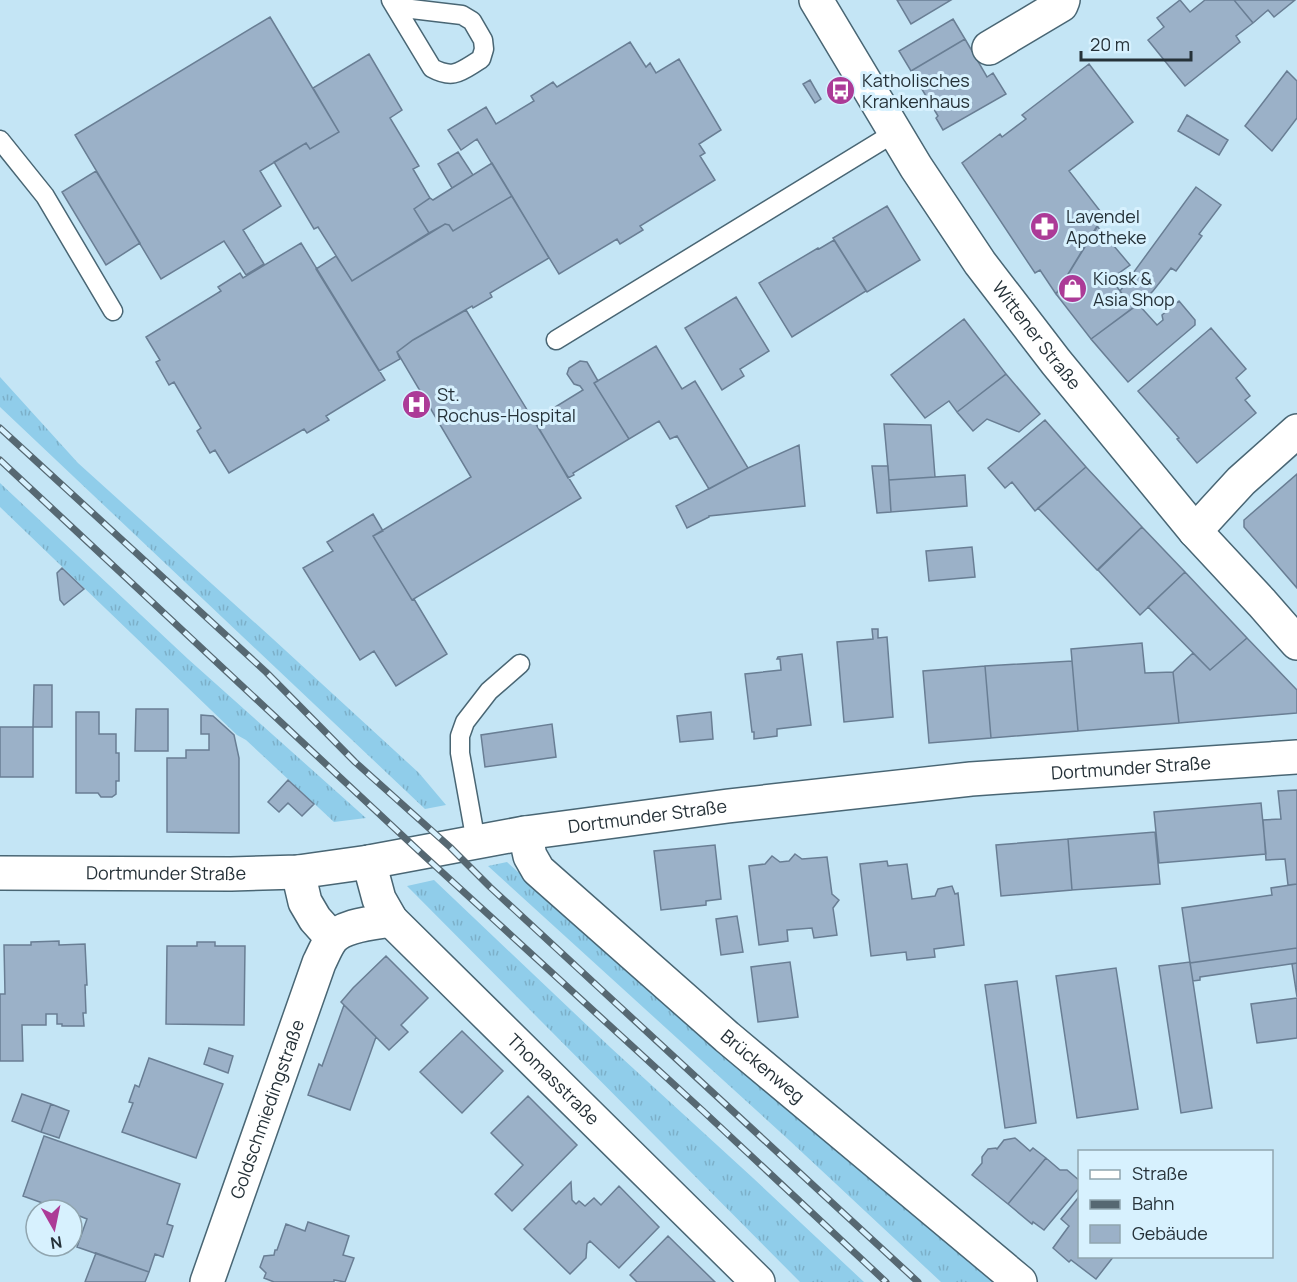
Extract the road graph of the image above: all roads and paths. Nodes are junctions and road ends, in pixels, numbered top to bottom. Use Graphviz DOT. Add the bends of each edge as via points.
graph roads {
  1 [pos="816,0"];
  2 [pos="1063,0"];
  3 [pos="393,3"];
  4 [pos="989,48"];
  5 [pos="894,133"];
  6 [pos="0,140"];
  7 [pos="113,311"];
  8 [pos="556,340"];
  9 [pos="1297,431"];
  10 [pos="1196,531"];
  11 [pos="1297,643"];
  12 [pos="520,664"];
  13 [pos="1297,757"];
  14 [pos="525,833"];
  15 [pos="476,842"];
  16 [pos="369,862"];
  17 [pos="298,872"];
  18 [pos="0,873"];
  19 [pos="391,920"];
  20 [pos="325,950"];
  21 [pos="207,1282"];
  22 [pos="759,1282"];
  23 [pos="1020,1282"];
  1 -- 5 [label="street, Wittener Straße"];
  2 -- 4 [label="street" via="1061,5"];
  3 -- 3 [label="lane" via="432,68 443,74 457,74 481,59 483,40 472,21 462,15"];
  5 -- 8 [label="lane"];
  5 -- 10 [label="street, Wittener Straße" via="987,272"];
  6 -- 7 [label="lane" via="45,196"];
  9 -- 10 [label="street" via="1241,481"];
  10 -- 11 [label="street, Wittener Straße"];
  12 -- 15 [label="lane" via="489,691 465,722 460,736"];
  13 -- 14 [label="street, Dortmunder Straße" via="971,779"];
  14 -- 15 [label="street, Dortmunder Straße"];
  14 -- 23 [label="street, Brückenweg" via="538,870 726,1037"];
  15 -- 16 [label="street, Dortmunder Straße"];
  16 -- 17 [label="street, Dortmunder Straße"];
  16 -- 19 [label="street, Thomasstraße" via="379,899"];
  17 -- 18 [label="street, Dortmunder Straße"];
  17 -- 20 [label="street" via="305,902"];
  19 -- 20 [label="street" via="347,929"];
  19 -- 22 [label="street, Thomasstraße"];
  20 -- 21 [label="street, Goldschmiedingstraße"];
}
